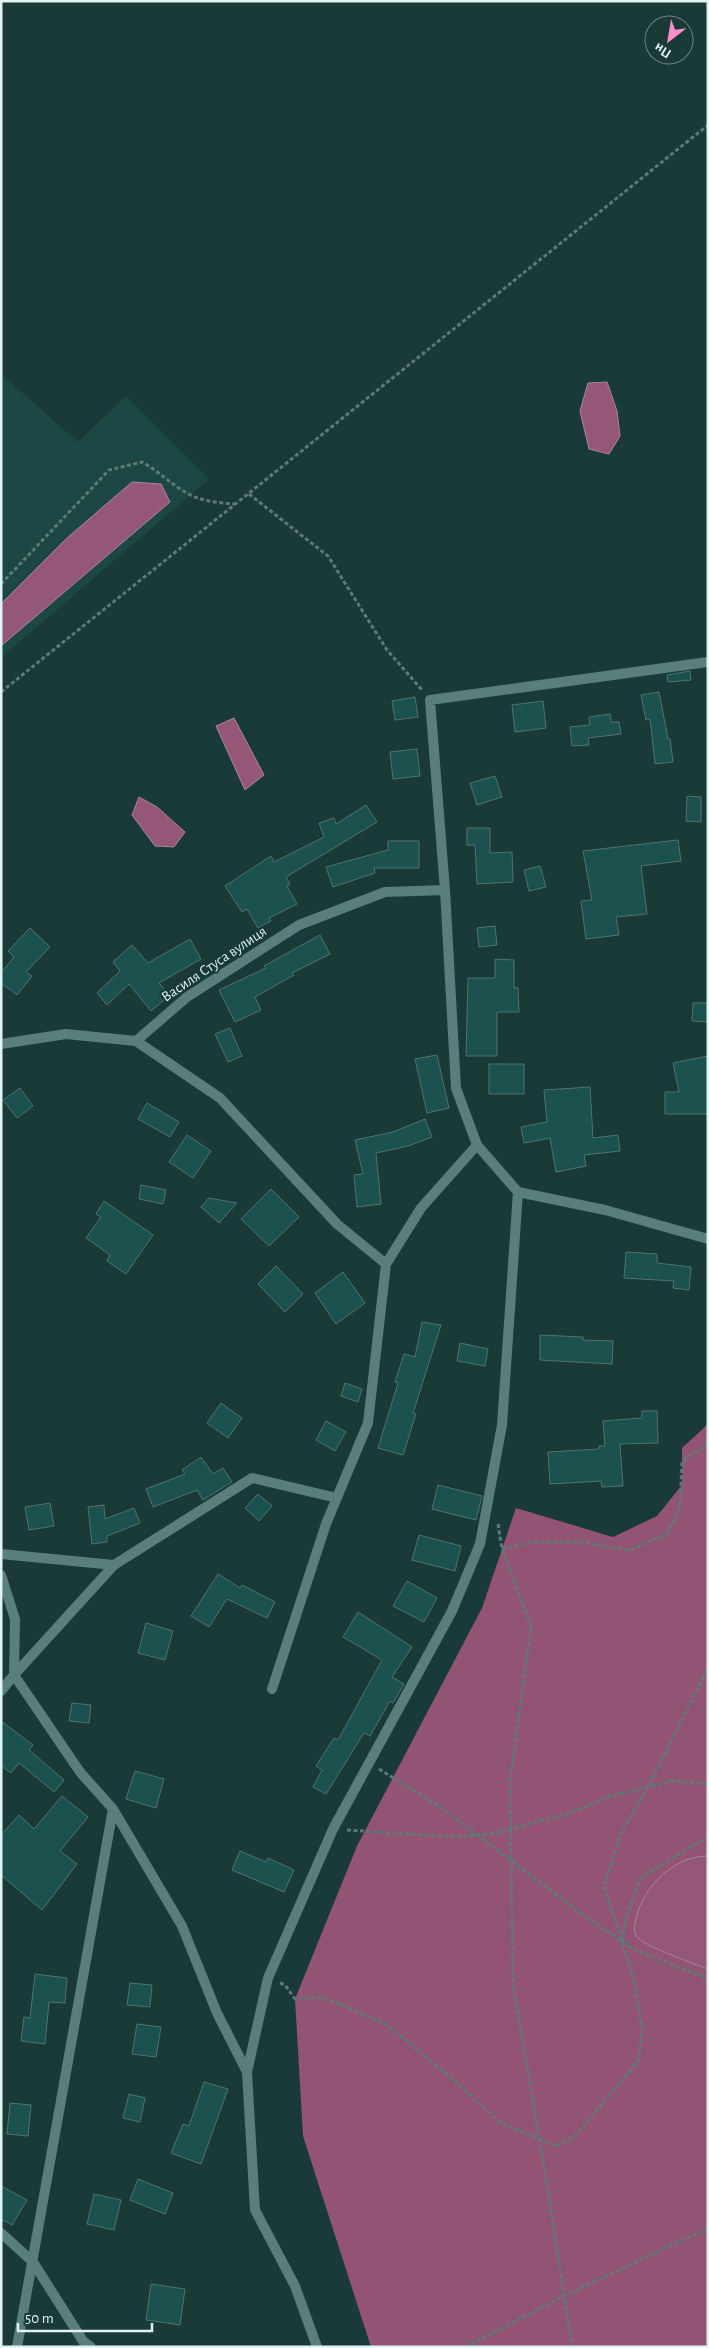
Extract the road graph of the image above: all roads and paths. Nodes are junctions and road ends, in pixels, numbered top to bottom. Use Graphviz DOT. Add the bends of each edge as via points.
graph roads {
  1 [pos="708,125"];
  2 [pos="249,494"];
  3 [pos="236,505"];
  4 [pos="1,584"];
  5 [pos="708,662"];
  6 [pos="1,692"];
  7 [pos="430,700"];
  8 [pos="445,890"];
  9 [pos="136,1041"];
  10 [pos="1,1044"];
  11 [pos="476,1145"];
  12 [pos="518,1192"];
  13 [pos="708,1239"];
  14 [pos="386,1264"];
  15 [pos="708,1443"];
  16 [pos="337,1498"];
  17 [pos="498,1520"];
  18 [pos="502,1549"];
  19 [pos="1,1554"];
  20 [pos="114,1565"];
  21 [pos="1,1575"];
  22 [pos="708,1668"];
  23 [pos="14,1674"];
  24 [pos="272,1689"];
  25 [pos="1,1691"];
  26 [pos="369,1763"];
  27 [pos="708,1784"];
  28 [pos="648,1787"];
  29 [pos="113,1809"];
  30 [pos="333,1829"];
  31 [pos="511,1829"];
  32 [pos="479,1835"];
  33 [pos="708,1837"];
  34 [pos="511,1860"];
  35 [pos="622,1942"];
  36 [pos="268,1978"];
  37 [pos="708,1979"];
  38 [pos="248,2072"];
  39 [pos="540,2139"];
  40 [pos="708,2228"];
  41 [pos="1,2233"];
  42 [pos="32,2262"];
  43 [pos="564,2296"];
  44 [pos="17,2347"];
  45 [pos="91,2347"];
  46 [pos="317,2347"];
  47 [pos="465,2347"];
  48 [pos="572,2347"];
  1 -- 2 [label="path"];
  2 -- 3 [label="path"];
  2 -- 7 [label="path" via="328,556 386,650"];
  3 -- 4 [label="path" via="186,493 161,472 142,462 109,470"];
  3 -- 6 [label="path"];
  5 -- 7 [label="street"];
  7 -- 8 [label="street"];
  8 -- 9 [label="street, Василя Стуса вулиця" via="385,892 299,925 187,997"];
  8 -- 11 [label="street" via="456,1088"];
  9 -- 10 [label="street" via="66,1034"];
  9 -- 14 [label="street" via="220,1098 337,1224"];
  11 -- 12 [label="street"];
  11 -- 14 [label="street" via="421,1208"];
  12 -- 13 [label="street" via="605,1210"];
  12 -- 26 [label="street" via="502,1425 480,1544 452,1611"];
  14 -- 16 [label="street" via="368,1423"];
  15 -- 18 [label="path" via="682,1462 680,1507 666,1534 630,1550 580,1542 534,1542"];
  16 -- 20 [label="street" via="252,1478"];
  16 -- 24 [label="street"];
  17 -- 18 [label="path"];
  18 -- 31 [label="path" via="531,1626 510,1782"];
  19 -- 20 [label="street"];
  20 -- 23 [label="street"];
  21 -- 23 [label="street" via="15,1619"];
  22 -- 28 [label="path"];
  23 -- 25 [label="street"];
  23 -- 29 [label="street" via="80,1772"];
  26 -- 30 [label="street"];
  26 -- 32 [label="path"];
  27 -- 28 [label="path" via="673,1781"];
  28 -- 31 [label="path" via="610,1796 567,1814"];
  28 -- 35 [label="path" via="622,1833 604,1887"];
  29 -- 38 [label="street" via="182,1926 217,2013"];
  29 -- 42 [label="street"];
  30 -- 32 [label="path" via="456,1838"];
  30 -- 36 [label="street"];
  31 -- 32 [label="path"];
  31 -- 34 [label="path"];
  32 -- 34 [label="path"];
  33 -- 35 [label="path" via="640,1877"];
  34 -- 35 [label="path"];
  34 -- 39 [label="path" via="513,1985"];
  35 -- 37 [label="path"];
  35 -- 39 [label="path" via="634,1979 642,2029 639,2060 575,2136 556,2146"];
  36 -- 38 [label="street"];
  36 -- 39 [label="path" via="285,1985 295,1999 323,1997 386,2024 500,2123"];
  38 -- 46 [label="street" via="254,2210 295,2286"];
  39 -- 43 [label="path"];
  40 -- 43 [label="path"];
  41 -- 42 [label="street"];
  42 -- 44 [label="street"];
  42 -- 45 [label="street" via="83,2341"];
  43 -- 47 [label="path"];
  43 -- 48 [label="path"];
}
